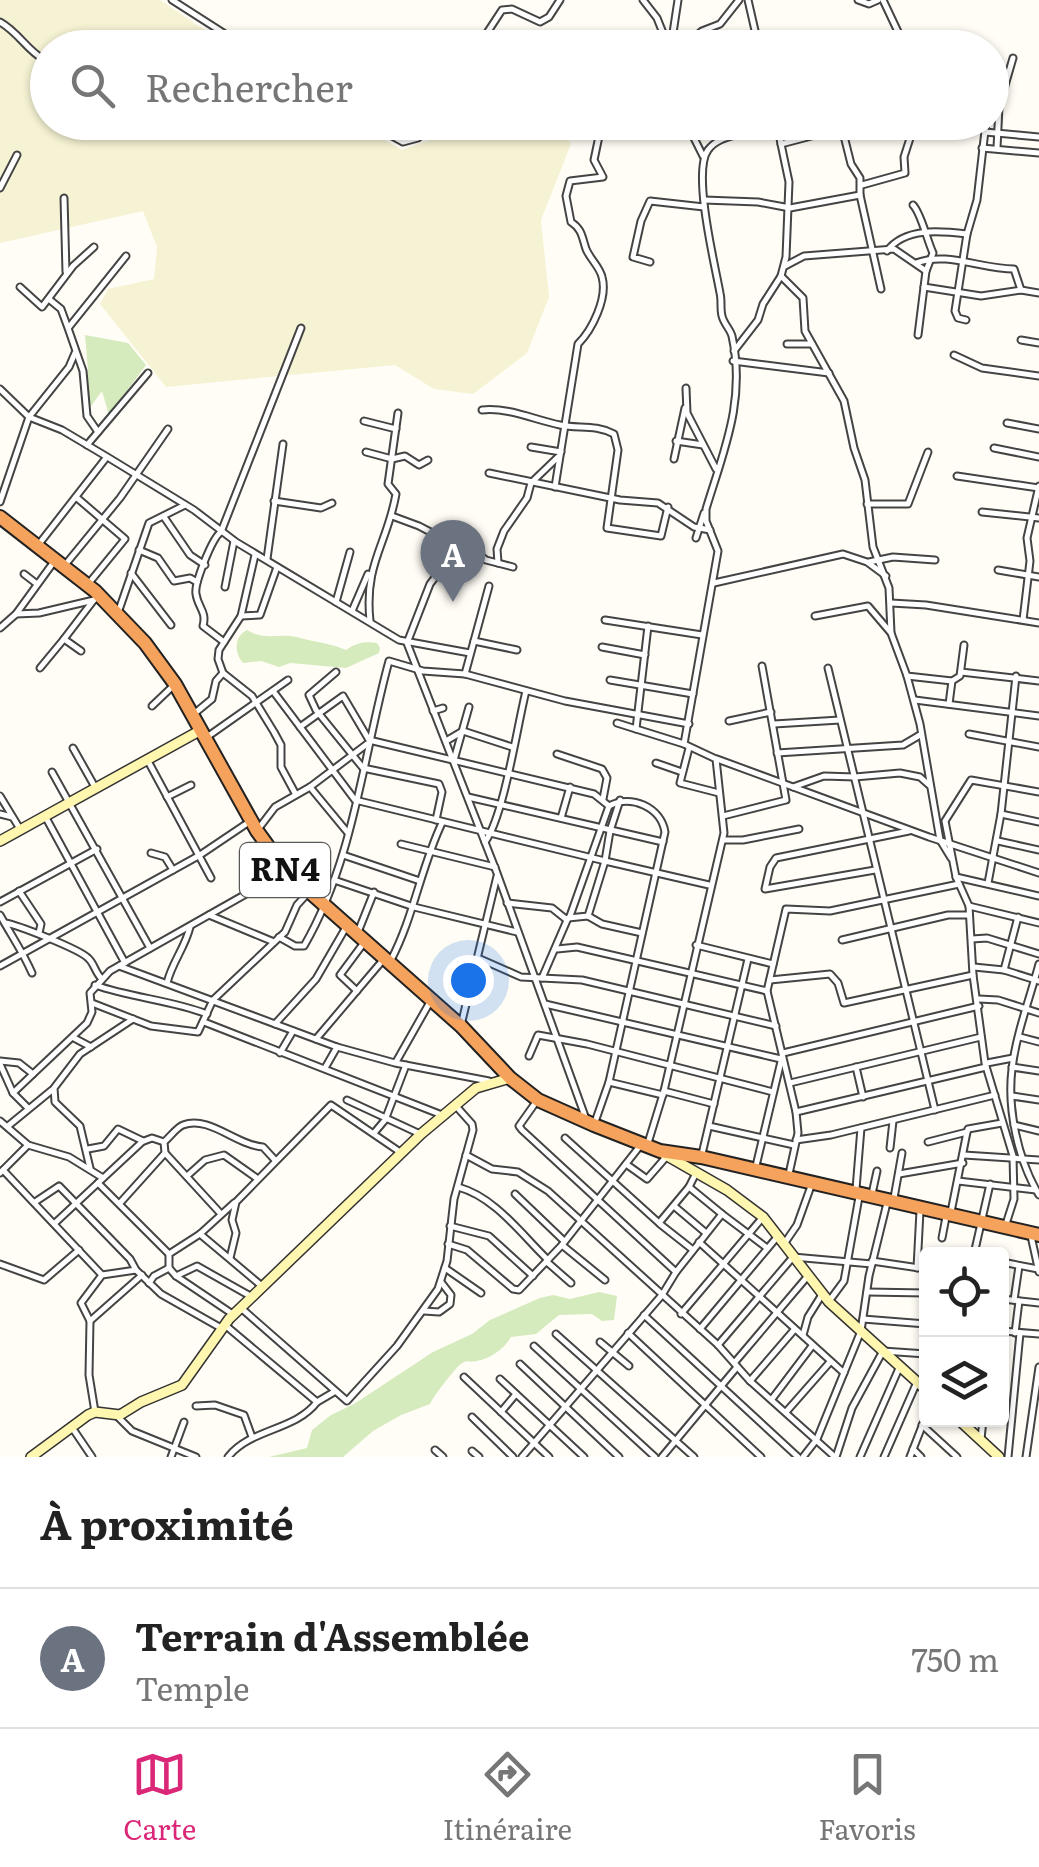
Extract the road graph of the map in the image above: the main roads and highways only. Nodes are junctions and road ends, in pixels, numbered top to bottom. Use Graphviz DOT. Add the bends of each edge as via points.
graph roads {
  1 [pos="0,517"];
  2 [pos="1035,1234"];
  1 -- 2 [label="highway, RN4" via="118,612 175,684 286,872 538,1100 654,1149"];
}
